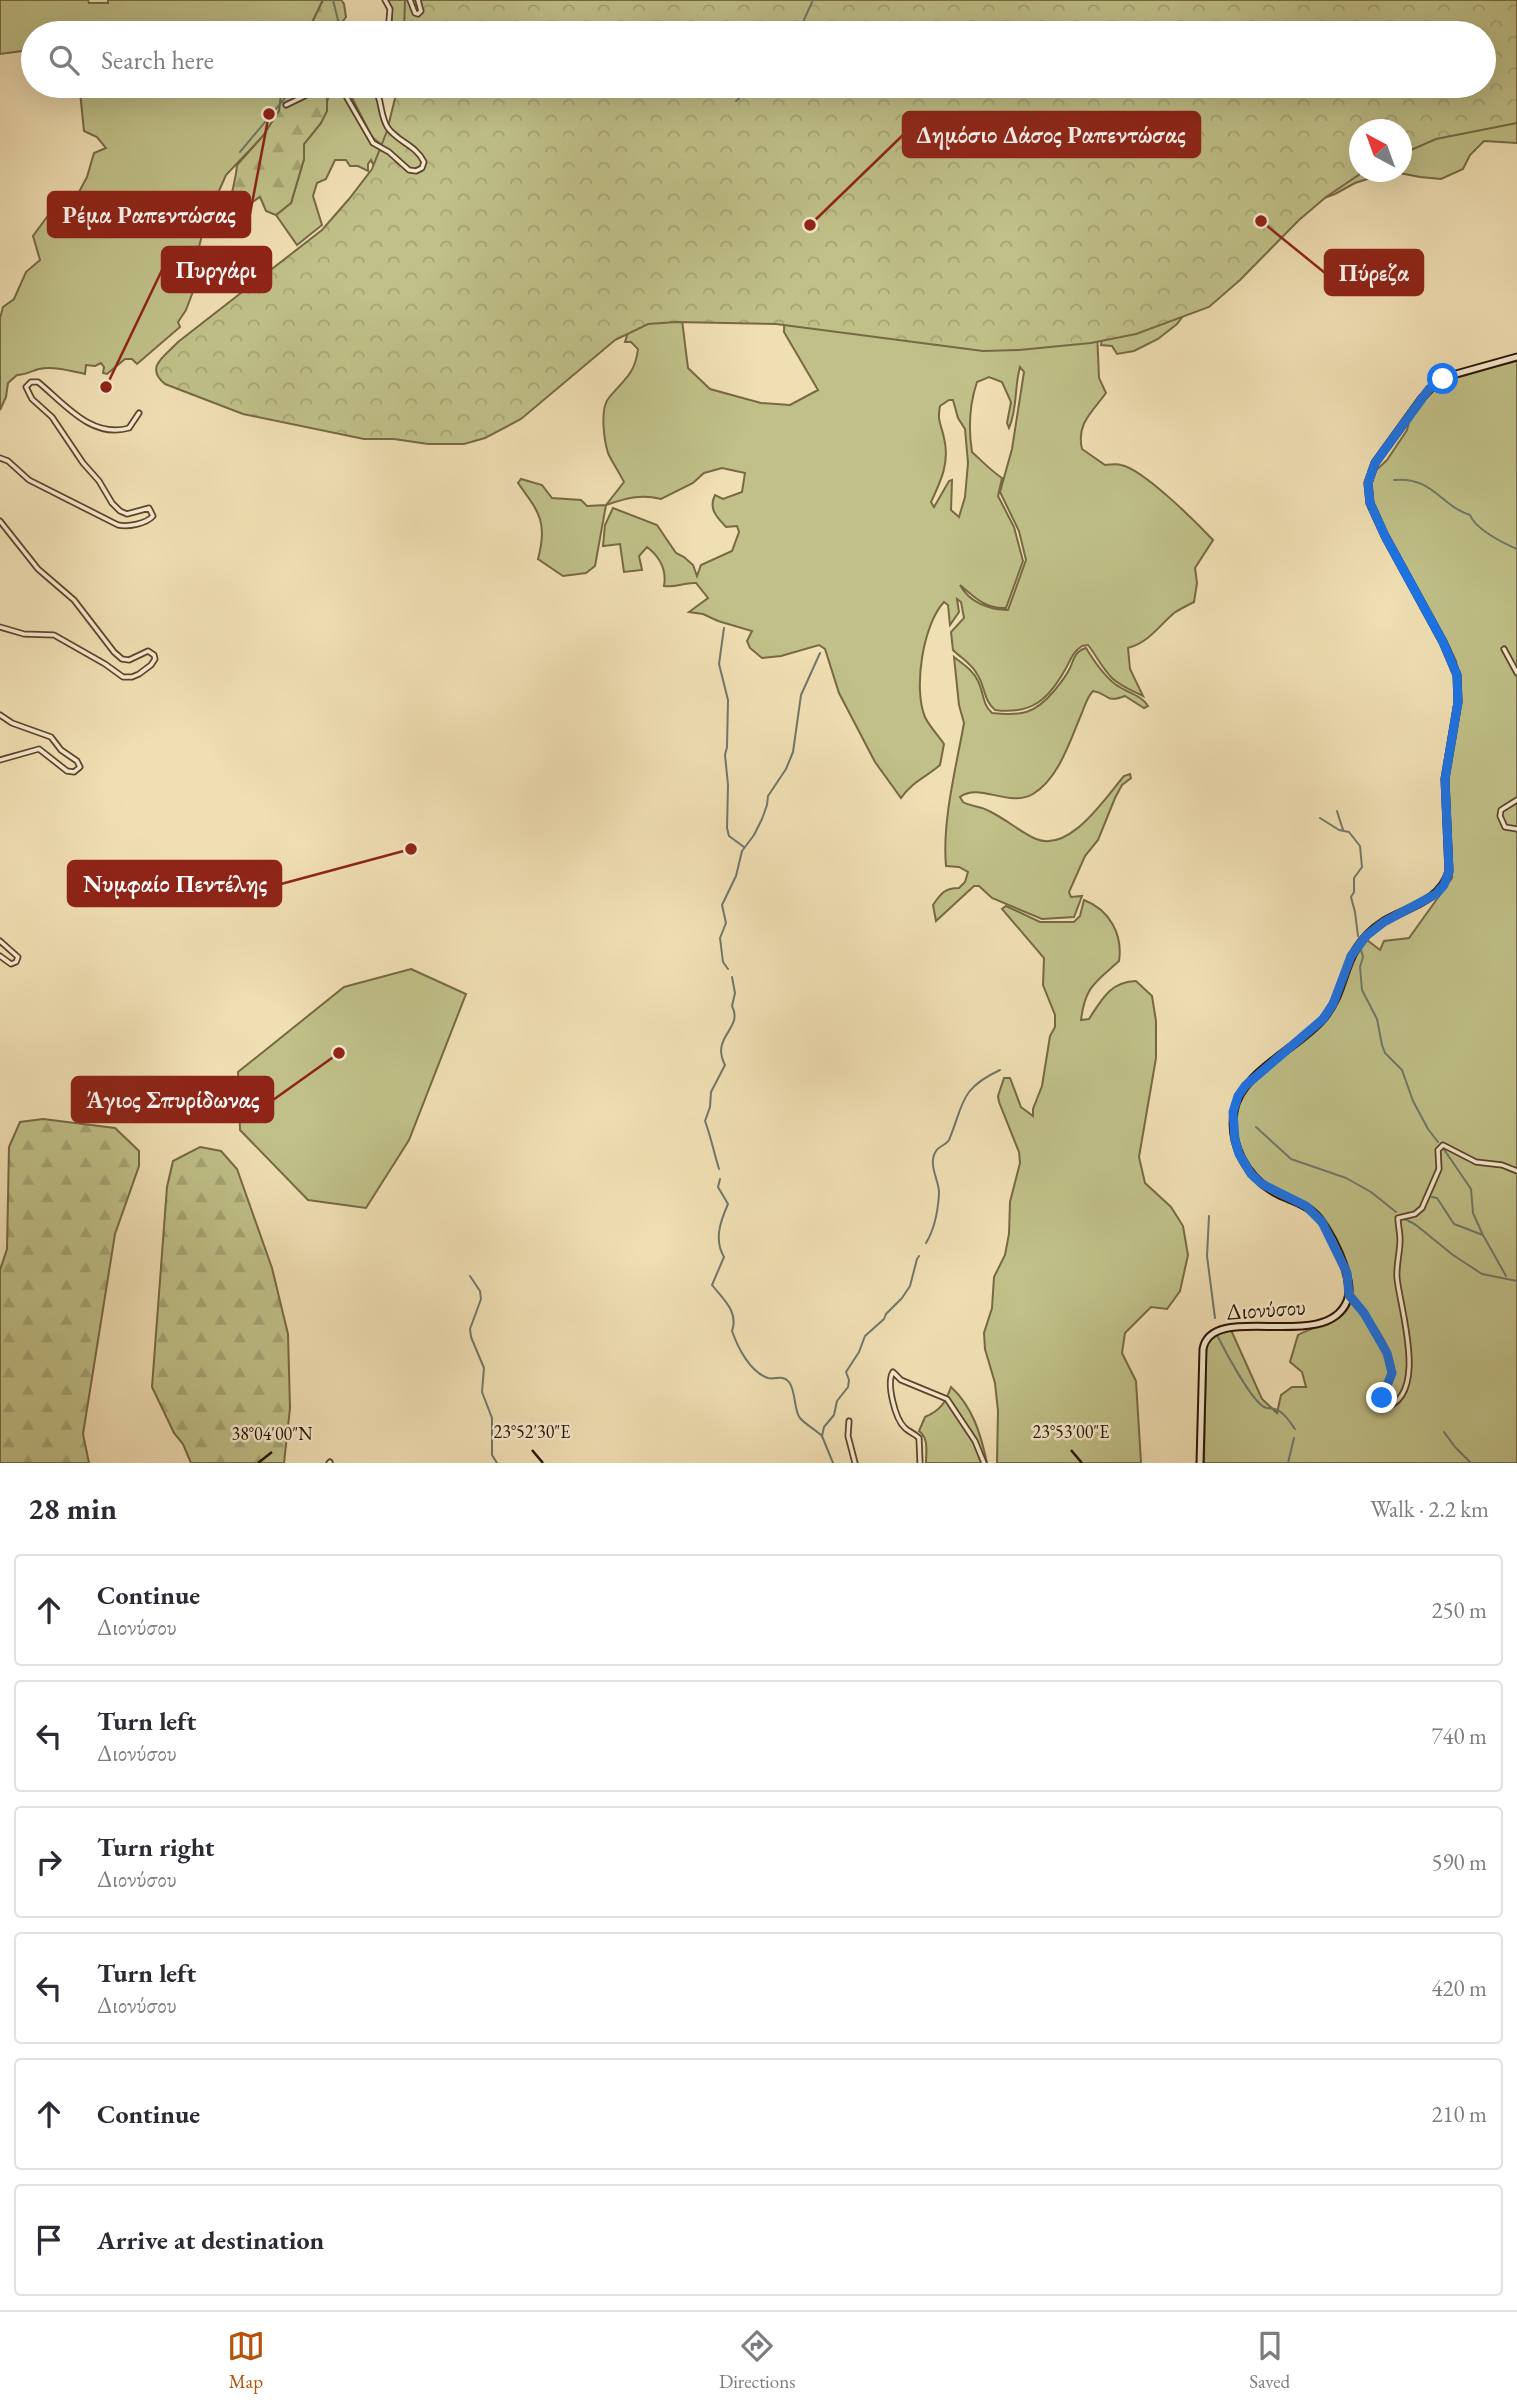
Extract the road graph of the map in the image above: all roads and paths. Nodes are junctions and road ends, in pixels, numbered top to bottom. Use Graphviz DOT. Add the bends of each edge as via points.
graph roads {
  1 [pos="385,0"];
  2 [pos="410,0"];
  3 [pos="418,0"];
  4 [pos="389,21"];
  5 [pos="300,98"];
  6 [pos="347,98"];
  7 [pos="380,98"];
  8 [pos="285,105"];
  9 [pos="1517,357"];
  10 [pos="139,413"];
  11 [pos="0,457"];
  12 [pos="0,521"];
  13 [pos="0,627"];
  14 [pos="1504,649"];
  15 [pos="1517,673"];
  16 [pos="0,715"];
  17 [pos="0,760"];
  18 [pos="1517,800"];
  19 [pos="1517,829"];
  20 [pos="0,941"];
  21 [pos="0,956"];
  22 [pos="1517,1171"];
  23 [pos="1349,1295"];
  24 [pos="849,1421"];
  25 [pos="855,1463"];
  26 [pos="920,1463"];
  27 [pos="984,1463"];
  28 [pos="1200,1463"];
  1 -- 4 [label="street"];
  2 -- 3 [label="street" via="418,15"];
  5 -- 8 [label="street"];
  6 -- 7 [label="street" via="373,143 409,170 419,170 424,162 418,150 386,125"];
  9 -- 23 [label="main road" via="1456,374 1432,386 1375,463 1368,483 1377,519 1457,675 1458,702 1445,779 1447,878 1436,894 1384,922 1362,940 1323,1019 1245,1086 1233,1112 1235,1140 1245,1164 1266,1187 1318,1216 1347,1273"];
  10 -- 11 [label="street" via="129,428 110,431 77,417 37,382 26,387 114,505 127,514 149,508 153,516 148,521 118,525 29,480"];
  12 -- 13 [label="street" via="38,569 76,602 117,656 129,660 148,651 155,659 139,674 126,678 51,635 27,635"];
  14 -- 15 [label="street"];
  16 -- 17 [label="street" via="48,736 80,767 70,772 39,749"];
  18 -- 19 [label="street" via="1500,814 1505,827"];
  20 -- 21 [label="street" via="18,957 11,964"];
  22 -- 23 [label="street" via="1476,1162 1443,1145 1438,1150 1438,1174 1422,1208 1398,1218 1397,1281 1410,1367 1401,1395 1388,1407 1381,1403 1392,1373 1387,1353"];
  23 -- 28 [label="main road, Διονύσου" via="1340,1311 1314,1324 1228,1328 1208,1336 1203,1349"];
  24 -- 25 [label="street"];
  26 -- 27 [label="street" via="919,1438 903,1426 892,1397 889,1378 893,1373 947,1399"];
}
